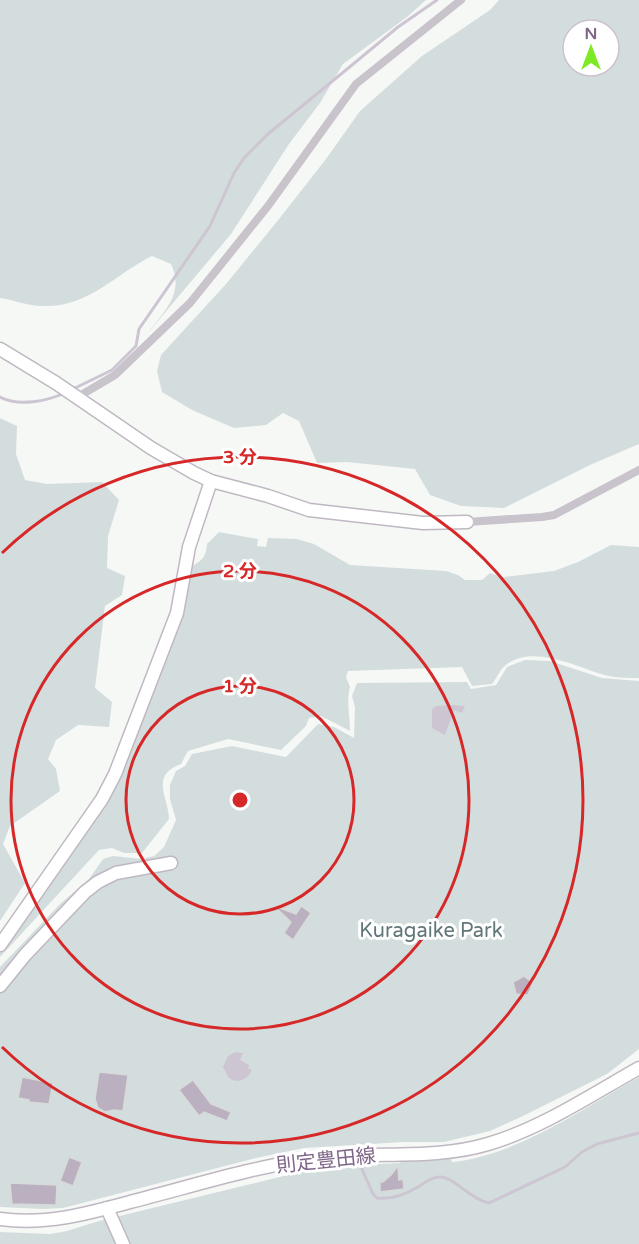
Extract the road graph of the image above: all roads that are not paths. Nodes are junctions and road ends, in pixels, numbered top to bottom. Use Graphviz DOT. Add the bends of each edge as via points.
graph roads {
  1 [pos="461,0"];
  2 [pos="0,349"];
  3 [pos="70,394"];
  4 [pos="639,470"];
  5 [pos="211,481"];
  6 [pos="466,522"];
  7 [pos="171,862"];
  8 [pos="0,945"];
  9 [pos="0,986"];
  10 [pos="639,1068"];
  11 [pos="107,1208"];
  12 [pos="0,1219"];
  13 [pos="123,1244"];
  1 -- 3 [label="street" via="356,84 268,206 190,303 115,375"];
  2 -- 3 [label="street"];
  3 -- 5 [label="street" via="151,448"];
  4 -- 6 [label="street" via="554,515"];
  5 -- 6 [label="street" via="309,510 423,523"];
  5 -- 8 [label="street" via="189,547 177,613 115,774 102,799"];
  7 -- 9 [label="street" via="116,873 98,882"];
  10 -- 11 [label="street, 則定豊田線" via="528,1128 465,1150 305,1160"];
  11 -- 12 [label="street, 則定豊田線" via="65,1219"];
  11 -- 13 [label="street"];
}
